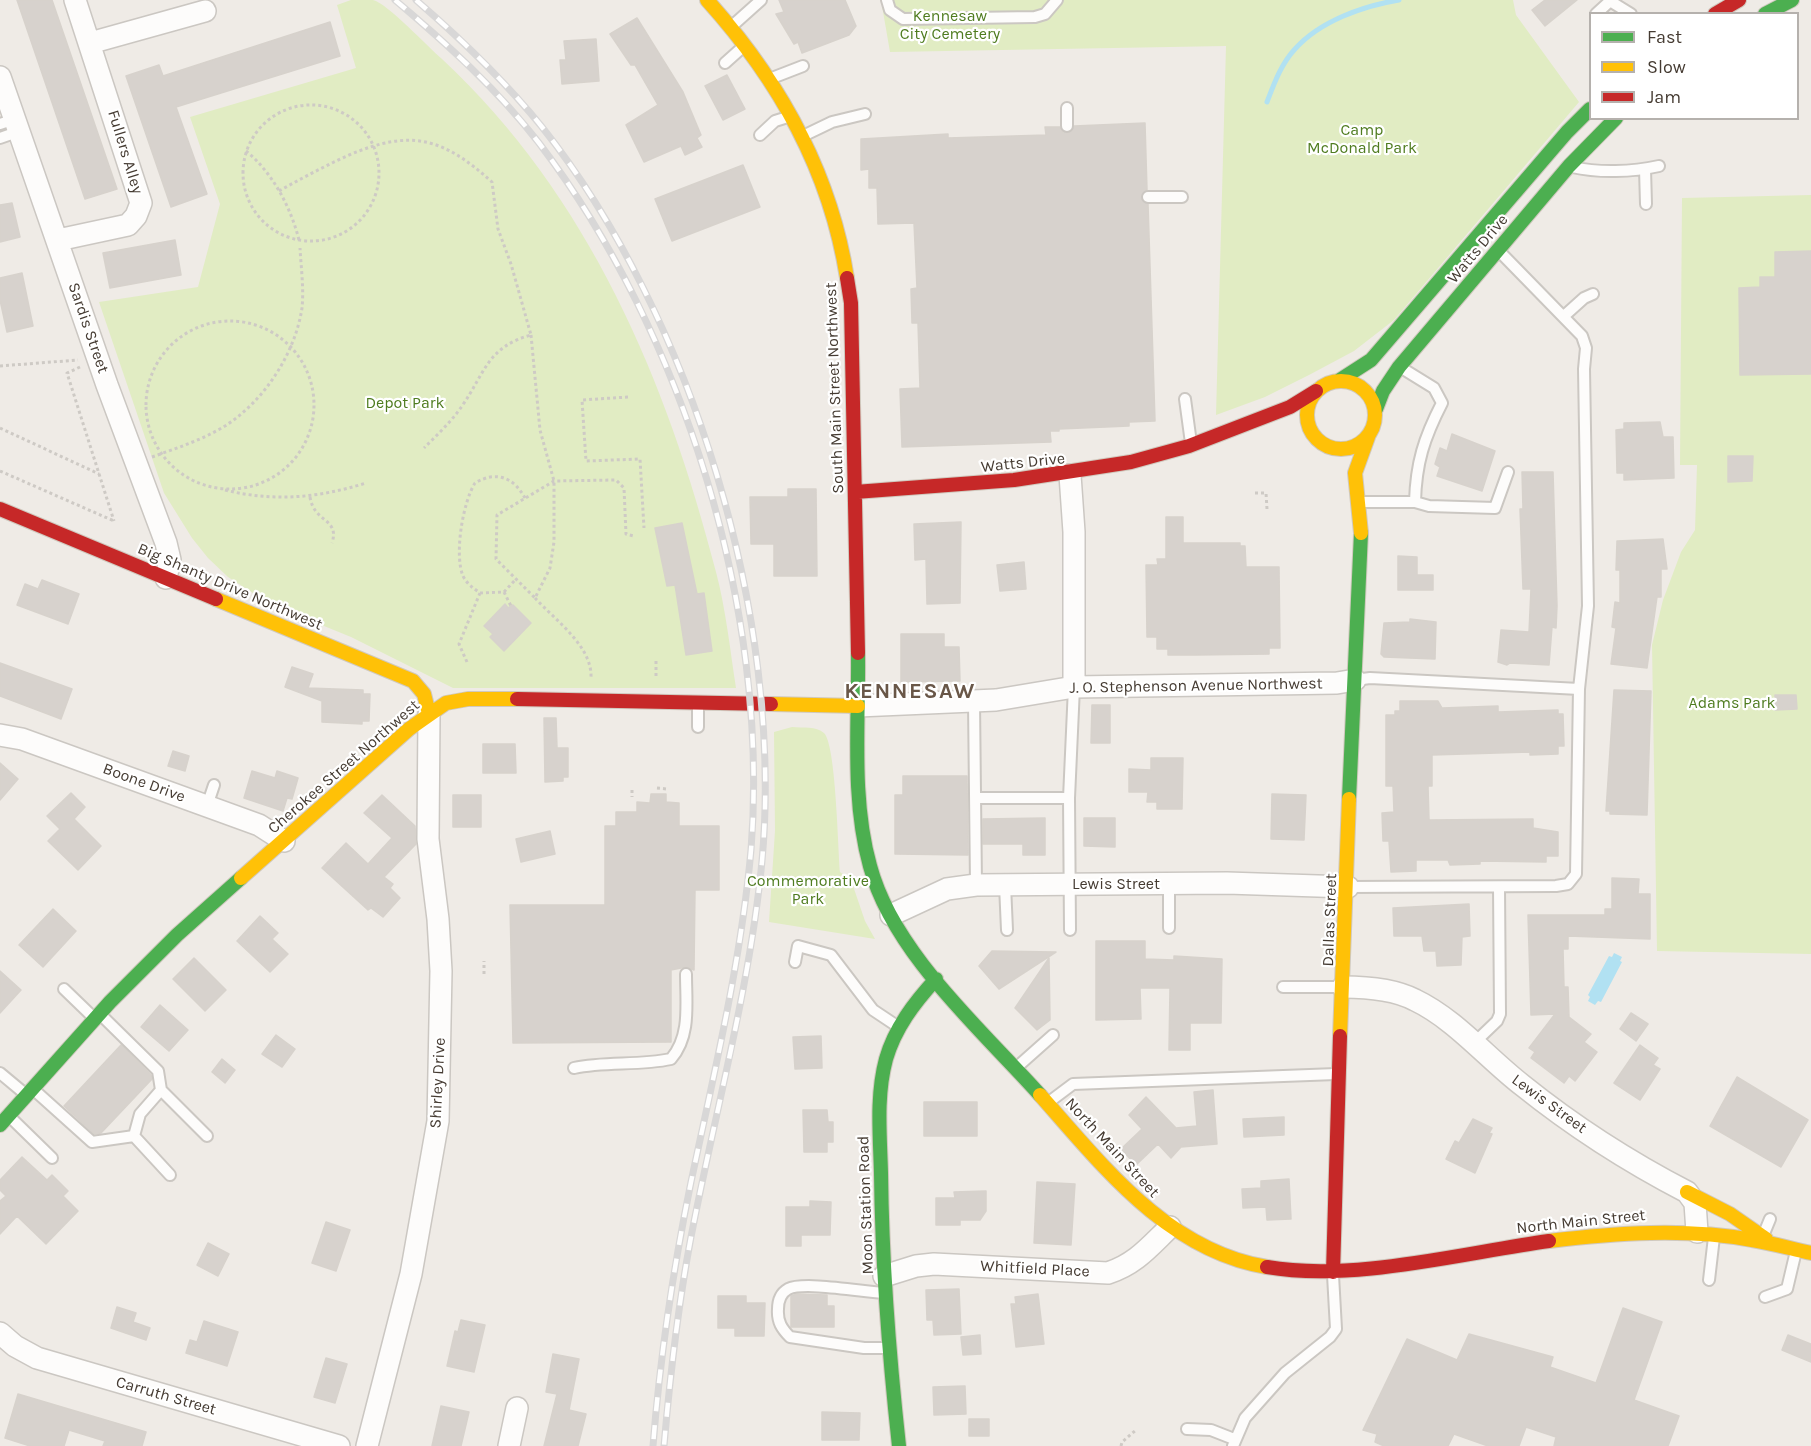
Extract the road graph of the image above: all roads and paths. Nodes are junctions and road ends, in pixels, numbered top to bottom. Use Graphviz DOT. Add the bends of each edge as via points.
graph roads {
  1 [pos="75,0"];
  2 [pos="707,0"];
  3 [pos="761,0"];
  4 [pos="887,0"];
  5 [pos="1057,0"];
  6 [pos="1739,0"];
  7 [pos="1792,0"];
  8 [pos="206,11"];
  9 [pos="1598,12"];
  10 [pos="1628,12"];
  11 [pos="1718,12"];
  12 [pos="1769,12"];
  13 [pos="731,26"];
  14 [pos="90,43"];
  15 [pos="747,43"];
  16 [pos="725,63"];
  17 [pos="803,66"];
  18 [pos="0,77"];
  19 [pos="772,78"];
  20 [pos="1067,108"];
  21 [pos="1589,110"];
  22 [pos="865,114"];
  23 [pos="794,115"];
  24 [pos="1614,120"];
  25 [pos="1067,126"];
  26 [pos="9,128"];
  27 [pos="760,135"];
  28 [pos="805,135"];
  29 [pos="373,145"];
  30 [pos="246,151"];
  31 [pos="1569,166"];
  32 [pos="1659,166"];
  33 [pos="1645,169"];
  34 [pos="279,191"];
  35 [pos="1148,197"];
  36 [pos="1182,197"];
  37 [pos="1646,204"];
  38 [pos="58,240"];
  39 [pos="299,240"];
  40 [pos="1488,243"];
  41 [pos="300,248"];
  42 [pos="1593,294"];
  43 [pos="1564,316"];
  44 [pos="531,335"];
  45 [pos="290,346"];
  46 [pos="98,358"];
  47 [pos="0,366"];
  48 [pos="1399,367"];
  49 [pos="1340,380"];
  50 [pos="1316,391"];
  51 [pos="628,397"];
  52 [pos="1185,399"];
  53 [pos="1376,409"];
  54 [pos="0,428"];
  55 [pos="1270,431"];
  56 [pos="1294,432"];
  57 [pos="1368,437"];
  58 [pos="1317,440"];
  59 [pos="1191,446"];
  60 [pos="424,448"];
  61 [pos="161,454"];
  62 [pos="146,459"];
  63 [pos="1330,465"];
  64 [pos="0,471"];
  65 [pos="1508,472"];
  66 [pos="99,474"];
  67 [pos="1070,475"];
  68 [pos="554,481"];
  69 [pos="366,483"];
  70 [pos="218,488"];
  71 [pos="855,492"];
  72 [pos="1255,493"];
  73 [pos="310,497"];
  74 [pos="525,498"];
  75 [pos="1357,502"];
  76 [pos="1415,502"];
  77 [pos="0,509"];
  78 [pos="1267,509"];
  79 [pos="1344,511"];
  80 [pos="644,528"];
  81 [pos="634,536"];
  82 [pos="332,543"];
  83 [pos="1358,570"];
  84 [pos="165,578"];
  85 [pos="516,579"];
  86 [pos="504,592"];
  87 [pos="480,593"];
  88 [pos="535,598"];
  89 [pos="511,606"];
  90 [pos="656,661"];
  91 [pos="467,662"];
  92 [pos="656,679"];
  93 [pos="1355,680"];
  94 [pos="1074,687"];
  95 [pos="590,688"];
  96 [pos="1579,689"];
  97 [pos="698,702"];
  98 [pos="974,702"];
  99 [pos="858,706"];
  100 [pos="429,714"];
  101 [pos="698,727"];
  102 [pos="0,735"];
  103 [pos="214,785"];
  104 [pos="657,788"];
  105 [pos="667,789"];
  106 [pos="632,790"];
  107 [pos="632,797"];
  108 [pos="976,798"];
  109 [pos="1069,798"];
  110 [pos="207,806"];
  111 [pos="284,841"];
  112 [pos="1069,884"];
  113 [pos="1169,884"];
  114 [pos="976,885"];
  115 [pos="1005,885"];
  116 [pos="1348,887"];
  117 [pos="1499,887"];
  118 [pos="891,915"];
  119 [pos="1169,928"];
  120 [pos="1007,930"];
  121 [pos="1070,930"];
  122 [pos="484,961"];
  123 [pos="795,962"];
  124 [pos="484,974"];
  125 [pos="686,974"];
  126 [pos="939,976"];
  127 [pos="1283,987"];
  128 [pos="1344,987"];
  129 [pos="63,989"];
  130 [pos="97,1017"];
  131 [pos="897,1027"];
  132 [pos="1053,1035"];
  133 [pos="1473,1044"];
  134 [pos="574,1068"];
  135 [pos="1016,1068"];
  136 [pos="0,1073"];
  137 [pos="1340,1074"];
  138 [pos="161,1090"];
  139 [pos="30,1092"];
  140 [pos="1048,1104"];
  141 [pos="4,1121"];
  142 [pos="134,1136"];
  143 [pos="207,1136"];
  144 [pos="51,1158"];
  145 [pos="170,1175"];
  146 [pos="1687,1192"];
  147 [pos="1167,1202"];
  148 [pos="1152,1213"];
  149 [pos="1770,1219"];
  150 [pos="1170,1227"];
  151 [pos="1706,1233"];
  152 [pos="1767,1239"];
  153 [pos="1797,1248"];
  154 [pos="1811,1253"];
  155 [pos="1333,1272"];
  156 [pos="1709,1280"];
  157 [pos="884,1285"];
  158 [pos="1765,1297"];
  159 [pos="0,1333"];
  160 [pos="888,1348"];
  161 [pos="517,1408"];
  162 [pos="1187,1429"];
  163 [pos="1136,1430"];
  164 [pos="1234,1442"];
  165 [pos="339,1446"];
  166 [pos="367,1446"];
  167 [pos="509,1446"];
  168 [pos="899,1446"];
  169 [pos="1121,1446"];
  1 -- 14 [label="street, Fullers Alley"];
  2 -- 13 [label="main road, South Main Street Northwest"];
  3 -- 13 [label="lane"];
  4 -- 5 [label="lane" via="894,15 914,19 1035,17 1045,14"];
  6 -- 11 [label="main road"];
  7 -- 12 [label="main road"];
  8 -- 14 [label="street"];
  9 -- 10 [label="lane" via="1610,1"];
  13 -- 15 [label="main road, South Main Street Northwest"];
  14 -- 38 [label="street, Fullers Alley" via="141,203 128,225"];
  15 -- 16 [label="lane"];
  15 -- 19 [label="main road, South Main Street Northwest"];
  17 -- 19 [label="lane"];
  18 -- 26 [label="street, Sardis Street"];
  19 -- 23 [label="main road, South Main Street Northwest"];
  20 -- 25 [label="lane"];
  21 -- 40 [label="main road, Watts Drive"];
  22 -- 28 [label="lane" via="832,122"];
  23 -- 27 [label="lane" via="775,121"];
  23 -- 28 [label="main road, South Main Street Northwest"];
  24 -- 31 [label="main road, Watts Drive"];
  26 -- 38 [label="street, Sardis Street"];
  28 -- 71 [label="main road, South Main Street Northwest" via="832,204 848,271"];
  29 -- 30 [label="path" via="347,115 328,107 308,105 270,119"];
  29 -- 34 [label="path"];
  29 -- 39 [label="path" via="379,164 379,184 361,220 333,238"];
  29 -- 44 [label="path" via="399,139 426,141 443,147 486,177 494,187 496,222"];
  30 -- 34 [label="path"];
  30 -- 39 [label="path" via="244,183 256,213 275,231"];
  31 -- 33 [label="lane" via="1587,170"];
  31 -- 40 [label="main road, Watts Drive"];
  32 -- 33 [label="lane"];
  33 -- 37 [label="lane"];
  34 -- 39 [label="path"];
  35 -- 36 [label="lane"];
  38 -- 46 [label="street, Sardis Street"];
  40 -- 43 [label="lane"];
  40 -- 48 [label="main road, Watts Drive"];
  40 -- 49 [label="main road, Watts Drive" via="1371,360"];
  41 -- 45 [label="path" via="302,301"];
  42 -- 43 [label="lane"];
  43 -- 96 [label="lane" via="1582,336 1586,348 1588,606"];
  44 -- 60 [label="path" via="508,343 490,359 461,407"];
  44 -- 68 [label="path" via="540,430"];
  45 -- 61 [label="path" via="267,386 239,415 211,433"];
  45 -- 61 [label="path" via="266,330 238,322 208,324 177,341 154,369 146,396 148,425"];
  45 -- 70 [label="path" via="306,371 314,400 304,444 286,467 261,483"];
  46 -- 47 [label="path"];
  46 -- 66 [label="path" via="67,373"];
  46 -- 84 [label="street, Sardis Street" via="166,543 171,561"];
  48 -- 53 [label="main road, Watts Drive"];
  48 -- 76 [label="lane" via="1434,388 1442,403 1416,466"];
  49 -- 50 [label="main road"];
  49 -- 53 [label="main road" via="1367,391"];
  50 -- 58 [label="main road" via="1307,408 1307,418"];
  50 -- 59 [label="main road, Watts Drive" via="1290,408"];
  51 -- 80 [label="path" via="582,400 586,462 640,459"];
  52 -- 59 [label="lane"];
  53 -- 57 [label="main road"];
  54 -- 66 [label="path"];
  55 -- 59 [label="main road, Watts Drive"];
  56 -- 58 [label="main road"];
  57 -- 58 [label="main road" via="1340,450"];
  57 -- 75 [label="main road, Dallas Street" via="1355,473"];
  58 -- 63 [label="main road"];
  59 -- 67 [label="main road, Watts Drive"];
  61 -- 62 [label="path"];
  61 -- 70 [label="path" via="178,472"];
  64 -- 66 [label="path" via="114,521"];
  65 -- 76 [label="lane" via="1495,508"];
  67 -- 71 [label="main road, Watts Drive"];
  67 -- 94 [label="street" via="1079,533"];
  68 -- 74 [label="path"];
  68 -- 81 [label="path" via="616,480 624,488 626,534"];
  68 -- 88 [label="path" via="550,568"];
  69 -- 73 [label="path"];
  70 -- 73 [label="path" via="279,499"];
  71 -- 99 [label="main road, South Main Street Northwest"];
  72 -- 78 [label="path" via="1266,493"];
  73 -- 82 [label="path" via="317,515 333,526"];
  74 -- 85 [label="path" via="497,515 496,559"];
  74 -- 87 [label="path" via="514,483 501,476 482,479 470,491 459,560 466,582"];
  75 -- 76 [label="lane"];
  75 -- 83 [label="main road, Dallas Street" via="1362,542"];
  77 -- 84 [label="main road, Big Shanty Drive Northwest"];
  79 -- 83 [label="main road, Dallas Street"];
  83 -- 93 [label="main road, Dallas Street"];
  84 -- 100 [label="main road, Big Shanty Drive Northwest" via="413,681 424,694"];
  85 -- 86 [label="path"];
  85 -- 88 [label="path"];
  86 -- 87 [label="path"];
  86 -- 89 [label="path"];
  87 -- 91 [label="path" via="459,644"];
  88 -- 95 [label="path" via="588,657"];
  90 -- 92 [label="path"];
  93 -- 94 [label="street, J. O. Stephenson Avenue Northwest" via="1121,679"];
  93 -- 96 [label="lane"];
  93 -- 116 [label="main road, Dallas Street"];
  94 -- 98 [label="street, J. O. Stephenson Avenue Northwest" via="1019,691"];
  94 -- 109 [label="lane"];
  96 -- 117 [label="lane" via="1576,874 1568,884"];
  97 -- 99 [label="main road, Cherokee Street Northwest"];
  97 -- 100 [label="main road, Cherokee Street Northwest" via="468,699 446,703"];
  97 -- 101 [label="lane"];
  98 -- 99 [label="street, J. O. Stephenson Avenue Northwest"];
  98 -- 108 [label="lane"];
  99 -- 118 [label="main road, North Main Street" via="866,847 871,871"];
  100 -- 111 [label="main road, Cherokee Street Northwest"];
  100 -- 166 [label="street, Shirley Drive" via="428,838 438,919 443,1120 411,1274"];
  102 -- 110 [label="street, Boone Drive" via="22,738"];
  103 -- 110 [label="lane"];
  104 -- 105 [label="path"];
  106 -- 107 [label="path"];
  108 -- 109 [label="lane"];
  108 -- 114 [label="lane"];
  109 -- 112 [label="lane"];
  110 -- 111 [label="street, Boone Drive" via="259,825"];
  111 -- 130 [label="main road, Cherokee Street Northwest" via="177,935"];
  112 -- 113 [label="street, Lewis Street"];
  112 -- 115 [label="street, Lewis Street"];
  112 -- 121 [label="lane"];
  113 -- 116 [label="street, Lewis Street"];
  113 -- 119 [label="lane"];
  114 -- 115 [label="street, Lewis Street"];
  114 -- 118 [label="street, Lewis Street" via="947,889"];
  115 -- 120 [label="lane"];
  116 -- 117 [label="lane"];
  116 -- 128 [label="main road, Dallas Street"];
  117 -- 133 [label="lane" via="1500,1014"];
  118 -- 126 [label="main road, North Main Street"];
  122 -- 124 [label="path"];
  123 -- 131 [label="lane" via="798,946 831,955 873,1010"];
  125 -- 134 [label="lane" via="686,1026 681,1047 671,1059"];
  126 -- 131 [label="main road, Moon Station Road" via="912,1004"];
  126 -- 135 [label="main road, North Main Street"];
  127 -- 128 [label="lane"];
  128 -- 133 [label="street, Lewis Street" via="1383,990 1414,999"];
  128 -- 137 [label="main road, Dallas Street"];
  129 -- 130 [label="lane"];
  130 -- 138 [label="lane" via="158,1071"];
  130 -- 139 [label="main road, Cherokee Street Northwest"];
  131 -- 157 [label="main road, Moon Station Road" via="883,1065 880,1095"];
  132 -- 135 [label="lane"];
  133 -- 146 [label="street, Lewis Street" via="1522,1086 1608,1147"];
  135 -- 140 [label="main road, North Main Street"];
  136 -- 139 [label="lane"];
  137 -- 140 [label="lane" via="1073,1084"];
  137 -- 155 [label="main road, Dallas Street" via="1331,1157"];
  138 -- 142 [label="lane" via="140,1114"];
  138 -- 143 [label="lane"];
  139 -- 141 [label="main road, Cherokee Street Northwest"];
  139 -- 142 [label="lane" via="92,1142"];
  140 -- 148 [label="main road, North Main Street" via="1123,1187"];
  141 -- 144 [label="lane"];
  142 -- 145 [label="lane"];
  146 -- 151 [label="street"];
  146 -- 152 [label="main road"];
  147 -- 148 [label="lane"];
  148 -- 150 [label="main road, North Main Street"];
  149 -- 152 [label="lane"];
  150 -- 155 [label="main road, North Main Street" via="1242,1262 1305,1273"];
  150 -- 157 [label="street, Whitfield Place" via="1144,1254 1125,1268 1108,1273 934,1264 916,1266"];
  151 -- 152 [label="main road, North Main Street"];
  151 -- 155 [label="main road, North Main Street" via="1632,1232"];
  151 -- 156 [label="lane"];
  152 -- 153 [label="main road, North Main Street"];
  153 -- 154 [label="main road, North Main Street"];
  153 -- 158 [label="lane" via="1787,1290"];
  155 -- 164 [label="lane" via="1336,1329 1285,1373 1245,1418"];
  157 -- 160 [label="main road, Moon Station Road"];
  157 -- 160 [label="lane" via="790,1288 783,1292 778,1308 779,1323 790,1337"];
  159 -- 165 [label="street, Carruth Street" via="37,1358"];
  160 -- 168 [label="main road, Moon Station Road"];
  161 -- 167 [label="street"];
  162 -- 164 [label="lane" via="1211,1430"];
  163 -- 169 [label="path"];
}
